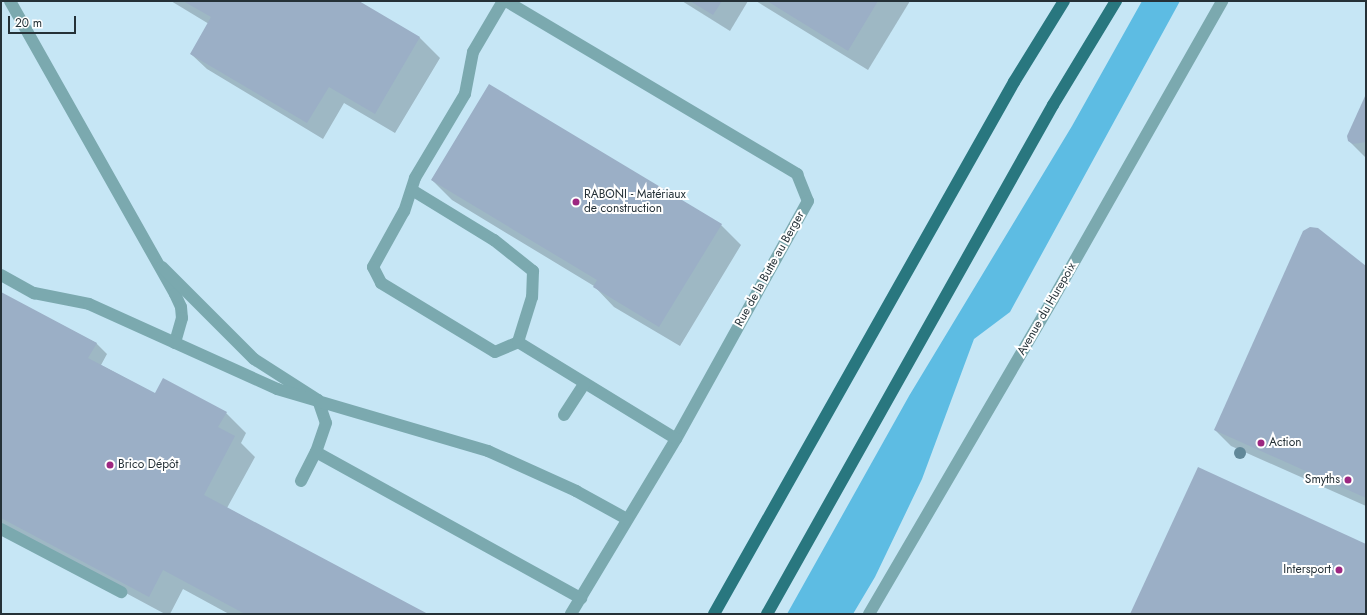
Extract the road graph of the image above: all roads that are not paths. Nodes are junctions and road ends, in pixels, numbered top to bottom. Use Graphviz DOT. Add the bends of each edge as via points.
graph roads {
  1 [pos="10,1"];
  2 [pos="1064,1"];
  3 [pos="1116,1"];
  4 [pos="1222,1"];
  5 [pos="507,2"];
  6 [pos="412,190"];
  7 [pos="162,267"];
  8 [pos="1,275"];
  9 [pos="518,342"];
  10 [pos="175,343"];
  11 [pos="584,384"];
  12 [pos="318,400"];
  13 [pos="564,415"];
  14 [pos="676,438"];
  15 [pos="316,452"];
  16 [pos="301,481"];
  17 [pos="627,519"];
  18 [pos="1,529"];
  19 [pos="121,592"];
  20 [pos="581,598"];
  21 [pos="571,614"];
  22 [pos="714,614"];
  23 [pos="767,614"];
  24 [pos="869,614"];
  1 -- 7 [label="street"];
  2 -- 22 [label="main road" via="1007,96"];
  3 -- 23 [label="main road" via="1053,105"];
  4 -- 24 [label="street, Avenue du Hurepoix" via="1053,299"];
  5 -- 6 [label="street" via="473,52 465,94 415,178"];
  5 -- 14 [label="street, Rue de la Butte au Berger" via="797,174 808,201"];
  6 -- 9 [label="street" via="494,240 533,271 532,297"];
  6 -- 9 [label="street" via="404,211 373,266 381,283 495,352"];
  7 -- 10 [label="street" via="181,306 182,318"];
  7 -- 12 [label="street" via="254,359"];
  8 -- 10 [label="street" via="34,293 89,304"];
  9 -- 11 [label="street"];
  10 -- 12 [label="street" via="277,389"];
  11 -- 13 [label="street"];
  11 -- 14 [label="street"];
  12 -- 15 [label="street" via="326,423"];
  12 -- 17 [label="street" via="488,451 576,490"];
  14 -- 17 [label="street, Rue de la Butte au Berger"];
  15 -- 16 [label="street"];
  15 -- 20 [label="street"];
  17 -- 20 [label="street, Rue de la Butte au Berger"];
  18 -- 19 [label="street"];
  20 -- 21 [label="street, Rue de la Butte au Berger"];
}
